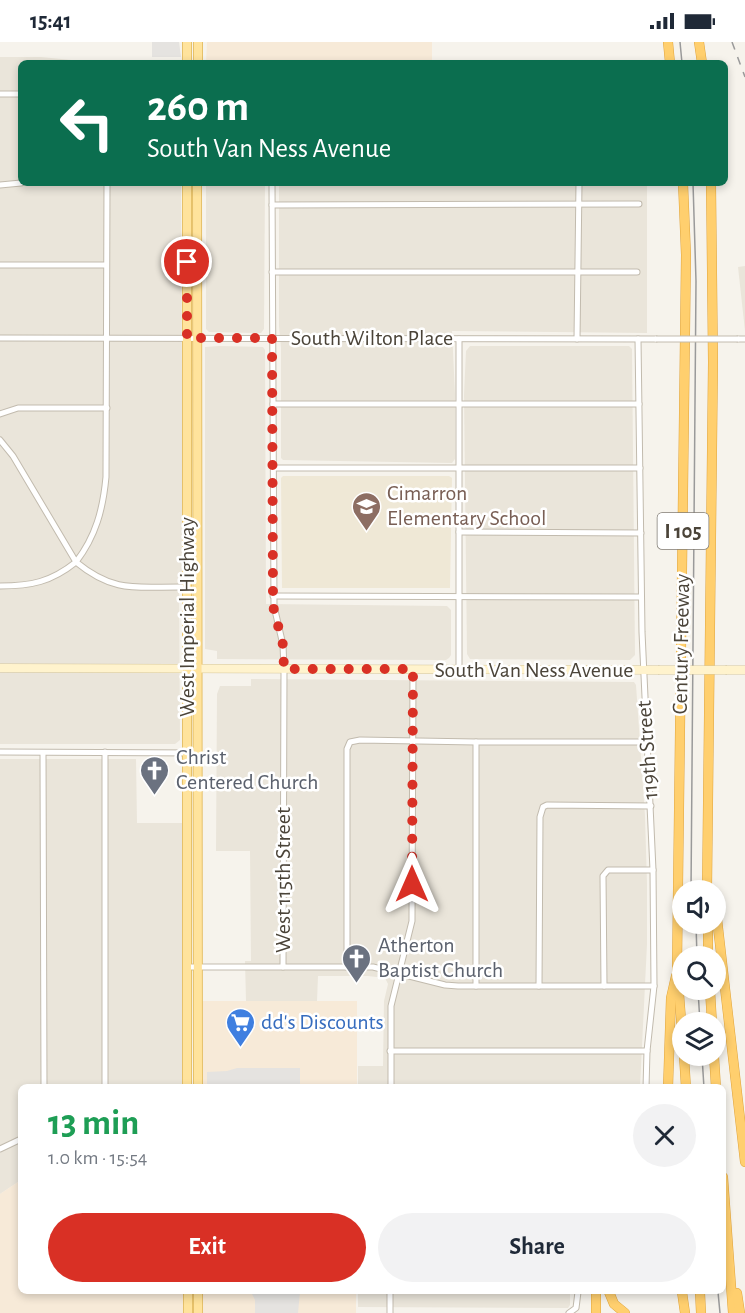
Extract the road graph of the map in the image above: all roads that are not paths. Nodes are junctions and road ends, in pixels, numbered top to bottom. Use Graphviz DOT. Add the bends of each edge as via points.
graph roads {
  1 [pos="187,42"];
  2 [pos="198,42"];
  3 [pos="668,42"];
  4 [pos="699,42"];
  5 [pos="187,60"];
  6 [pos="198,60"];
  7 [pos="670,60"];
  8 [pos="702,60"];
  9 [pos="0,94"];
  10 [pos="18,94"];
  11 [pos="18,183"];
  12 [pos="0,185"];
  13 [pos="106,186"];
  14 [pos="187,186"];
  15 [pos="197,186"];
  16 [pos="272,186"];
  17 [pos="579,186"];
  18 [pos="683,186"];
  19 [pos="711,186"];
  20 [pos="639,204"];
  21 [pos="272,205"];
  22 [pos="578,205"];
  23 [pos="0,265"];
  24 [pos="106,265"];
  25 [pos="272,272"];
  26 [pos="638,272"];
  27 [pos="578,273"];
  28 [pos="107,337"];
  29 [pos="0,338"];
  30 [pos="187,338"];
  31 [pos="197,338"];
  32 [pos="272,338"];
  33 [pos="459,339"];
  34 [pos="577,339"];
  35 [pos="638,339"];
  36 [pos="742,339"];
  37 [pos="273,404"];
  38 [pos="459,404"];
  39 [pos="639,404"];
  40 [pos="107,408"];
  41 [pos="0,414"];
  42 [pos="0,440"];
  43 [pos="274,468"];
  44 [pos="459,468"];
  45 [pos="640,468"];
  46 [pos="459,532"];
  47 [pos="640,533"];
  48 [pos="76,562"];
  49 [pos="0,586"];
  50 [pos="188,587"];
  51 [pos="273,596"];
  52 [pos="459,597"];
  53 [pos="641,597"];
  54 [pos="0,668"];
  55 [pos="187,669"];
  56 [pos="198,669"];
  57 [pos="284,669"];
  58 [pos="413,669"];
  59 [pos="459,669"];
  60 [pos="643,670"];
  61 [pos="745,670"];
  62 [pos="413,741"];
  63 [pos="476,742"];
  64 [pos="646,742"];
  65 [pos="0,752"];
  66 [pos="105,752"];
  67 [pos="188,752"];
  68 [pos="43,753"];
  69 [pos="198,753"];
  70 [pos="651,806"];
  71 [pos="707,836"];
  72 [pos="653,870"];
  73 [pos="707,880"];
  74 [pos="712,880"];
  75 [pos="719,934"];
  76 [pos="677,946"];
  77 [pos="187,967"];
  78 [pos="198,967"];
  79 [pos="284,967"];
  80 [pos="347,967"];
  81 [pos="398,973"];
  82 [pos="476,986"];
  83 [pos="539,986"];
  84 [pos="604,986"];
  85 [pos="654,986"];
  86 [pos="672,993"];
  87 [pos="647,1050"];
  88 [pos="390,1051"];
  89 [pos="685,1066"];
  90 [pos="715,1066"];
  91 [pos="44,1084"];
  92 [pos="105,1084"];
  93 [pos="187,1084"];
  94 [pos="198,1084"];
  95 [pos="390,1084"];
  96 [pos="646,1084"];
  97 [pos="668,1084"];
  98 [pos="686,1084"];
  99 [pos="717,1084"];
  100 [pos="18,1140"];
  101 [pos="0,1149"];
  102 [pos="745,1162"];
  103 [pos="726,1218"];
  104 [pos="188,1294"];
  105 [pos="198,1294"];
  106 [pos="390,1294"];
  107 [pos="578,1294"];
  108 [pos="596,1294"];
  109 [pos="610,1294"];
  110 [pos="682,1294"];
  111 [pos="700,1294"];
  112 [pos="734,1294"];
  113 [pos="188,1313"];
  114 [pos="198,1313"];
  115 [pos="390,1313"];
  116 [pos="569,1313"];
  117 [pos="596,1313"];
  118 [pos="625,1313"];
  119 [pos="685,1313"];
  120 [pos="701,1313"];
  121 [pos="733,1313"];
  122 [pos="740,1313"];
  1 -- 5 [label="main road"];
  2 -- 6 [label="main road"];
  3 -- 7 [label="highway"];
  4 -- 8 [label="highway"];
  9 -- 10 [label="street"];
  11 -- 12 [label="street"];
  13 -- 24 [label="street"];
  14 -- 30 [label="main road, West Imperial Highway"];
  15 -- 31 [label="main road, West Imperial Highway"];
  16 -- 21 [label="street, West 115th Street"];
  17 -- 22 [label="street"];
  18 -- 76 [label="highway, Century Freeway / I 105" via="686,255"];
  19 -- 71 [label="highway, Century Freeway / I 105" via="713,362"];
  20 -- 22 [label="street"];
  21 -- 22 [label="street"];
  21 -- 25 [label="street, West 115th Street"];
  22 -- 27 [label="street"];
  23 -- 24 [label="street"];
  24 -- 28 [label="street"];
  25 -- 27 [label="street"];
  25 -- 32 [label="street, West 115th Street"];
  26 -- 27 [label="street"];
  27 -- 34 [label="street"];
  28 -- 29 [label="street, South Wilton Place"];
  28 -- 30 [label="street, South Wilton Place"];
  28 -- 40 [label="street"];
  30 -- 31 [label="street, South Wilton Place"];
  30 -- 50 [label="main road, West Imperial Highway"];
  31 -- 32 [label="street, South Wilton Place"];
  31 -- 56 [label="main road, West Imperial Highway"];
  32 -- 33 [label="street, South Wilton Place"];
  32 -- 37 [label="street, West 115th Street"];
  33 -- 34 [label="street, South Wilton Place"];
  33 -- 38 [label="street"];
  34 -- 35 [label="street, South Wilton Place"];
  35 -- 36 [label="street, South Wilton Place, bridge"];
  35 -- 39 [label="street, 119th Street"];
  37 -- 38 [label="street"];
  37 -- 43 [label="street, West 115th Street"];
  38 -- 39 [label="street"];
  38 -- 44 [label="street"];
  39 -- 45 [label="street, 119th Street"];
  40 -- 41 [label="street" via="18,408"];
  40 -- 48 [label="street" via="104,496 94,533"];
  42 -- 48 [label="street"];
  43 -- 44 [label="street"];
  43 -- 51 [label="street, West 115th Street"];
  44 -- 45 [label="street"];
  44 -- 46 [label="street"];
  45 -- 47 [label="street, 119th Street"];
  46 -- 47 [label="street"];
  46 -- 52 [label="street"];
  47 -- 53 [label="street, 119th Street"];
  48 -- 49 [label="street" via="42,582"];
  48 -- 50 [label="street" via="98,578 118,585"];
  50 -- 55 [label="main road, West Imperial Highway"];
  51 -- 52 [label="street"];
  51 -- 57 [label="street, West 115th Street"];
  52 -- 53 [label="street"];
  52 -- 59 [label="street"];
  53 -- 60 [label="street, 119th Street"];
  54 -- 55 [label="main road, South Van Ness Avenue"];
  55 -- 56 [label="main road, South Van Ness Avenue"];
  55 -- 67 [label="main road, West Imperial Highway"];
  56 -- 57 [label="main road, South Van Ness Avenue"];
  56 -- 69 [label="main road, West Imperial Highway"];
  57 -- 58 [label="main road, South Van Ness Avenue"];
  57 -- 79 [label="street, West 115th Street"];
  58 -- 59 [label="main road, South Van Ness Avenue"];
  58 -- 62 [label="street"];
  59 -- 60 [label="main road, South Van Ness Avenue"];
  60 -- 61 [label="main road, South Van Ness Avenue, bridge"];
  60 -- 64 [label="street, 119th Street"];
  62 -- 63 [label="street"];
  62 -- 80 [label="street" via="354,740 347,749"];
  62 -- 81 [label="street" via="412,915"];
  63 -- 64 [label="street"];
  63 -- 82 [label="street"];
  64 -- 70 [label="street, 119th Street"];
  65 -- 68 [label="street"];
  66 -- 67 [label="street"];
  66 -- 68 [label="street"];
  66 -- 92 [label="street"];
  67 -- 69 [label="street"];
  67 -- 77 [label="main road, West Imperial Highway"];
  68 -- 91 [label="street"];
  69 -- 78 [label="main road, West Imperial Highway"];
  70 -- 72 [label="street, 119th Street"];
  70 -- 83 [label="street" via="543,807"];
  71 -- 73 [label="highway, Century Freeway / I 105"];
  71 -- 74 [label="highway"];
  72 -- 84 [label="street" via="605,872"];
  72 -- 85 [label="street, 119th Street"];
  75 -- 102 [label="highway"];
  77 -- 78 [label="street"];
  77 -- 93 [label="main road, West Imperial Highway"];
  78 -- 79 [label="street"];
  78 -- 94 [label="main road, West Imperial Highway"];
  79 -- 80 [label="street"];
  80 -- 81 [label="street" via="373,967"];
  81 -- 82 [label="street" via="445,985"];
  81 -- 88 [label="street" via="391,1006"];
  82 -- 83 [label="street"];
  83 -- 84 [label="street"];
  84 -- 85 [label="street"];
  85 -- 87 [label="street, 119th Street"];
  86 -- 97 [label="highway"];
  87 -- 88 [label="street"];
  87 -- 96 [label="street, 119th Street"];
  88 -- 95 [label="street"];
  89 -- 98 [label="highway"];
  90 -- 99 [label="highway"];
  100 -- 101 [label="street"];
  103 -- 112 [label="highway"];
  104 -- 113 [label="main road"];
  105 -- 114 [label="main road"];
  106 -- 115 [label="street"];
  107 -- 116 [label="street" via="578,1303"];
  108 -- 117 [label="highway"];
  109 -- 118 [label="highway"];
  110 -- 119 [label="highway"];
  111 -- 120 [label="highway"];
  112 -- 121 [label="highway"];
  112 -- 122 [label="highway"];
}
